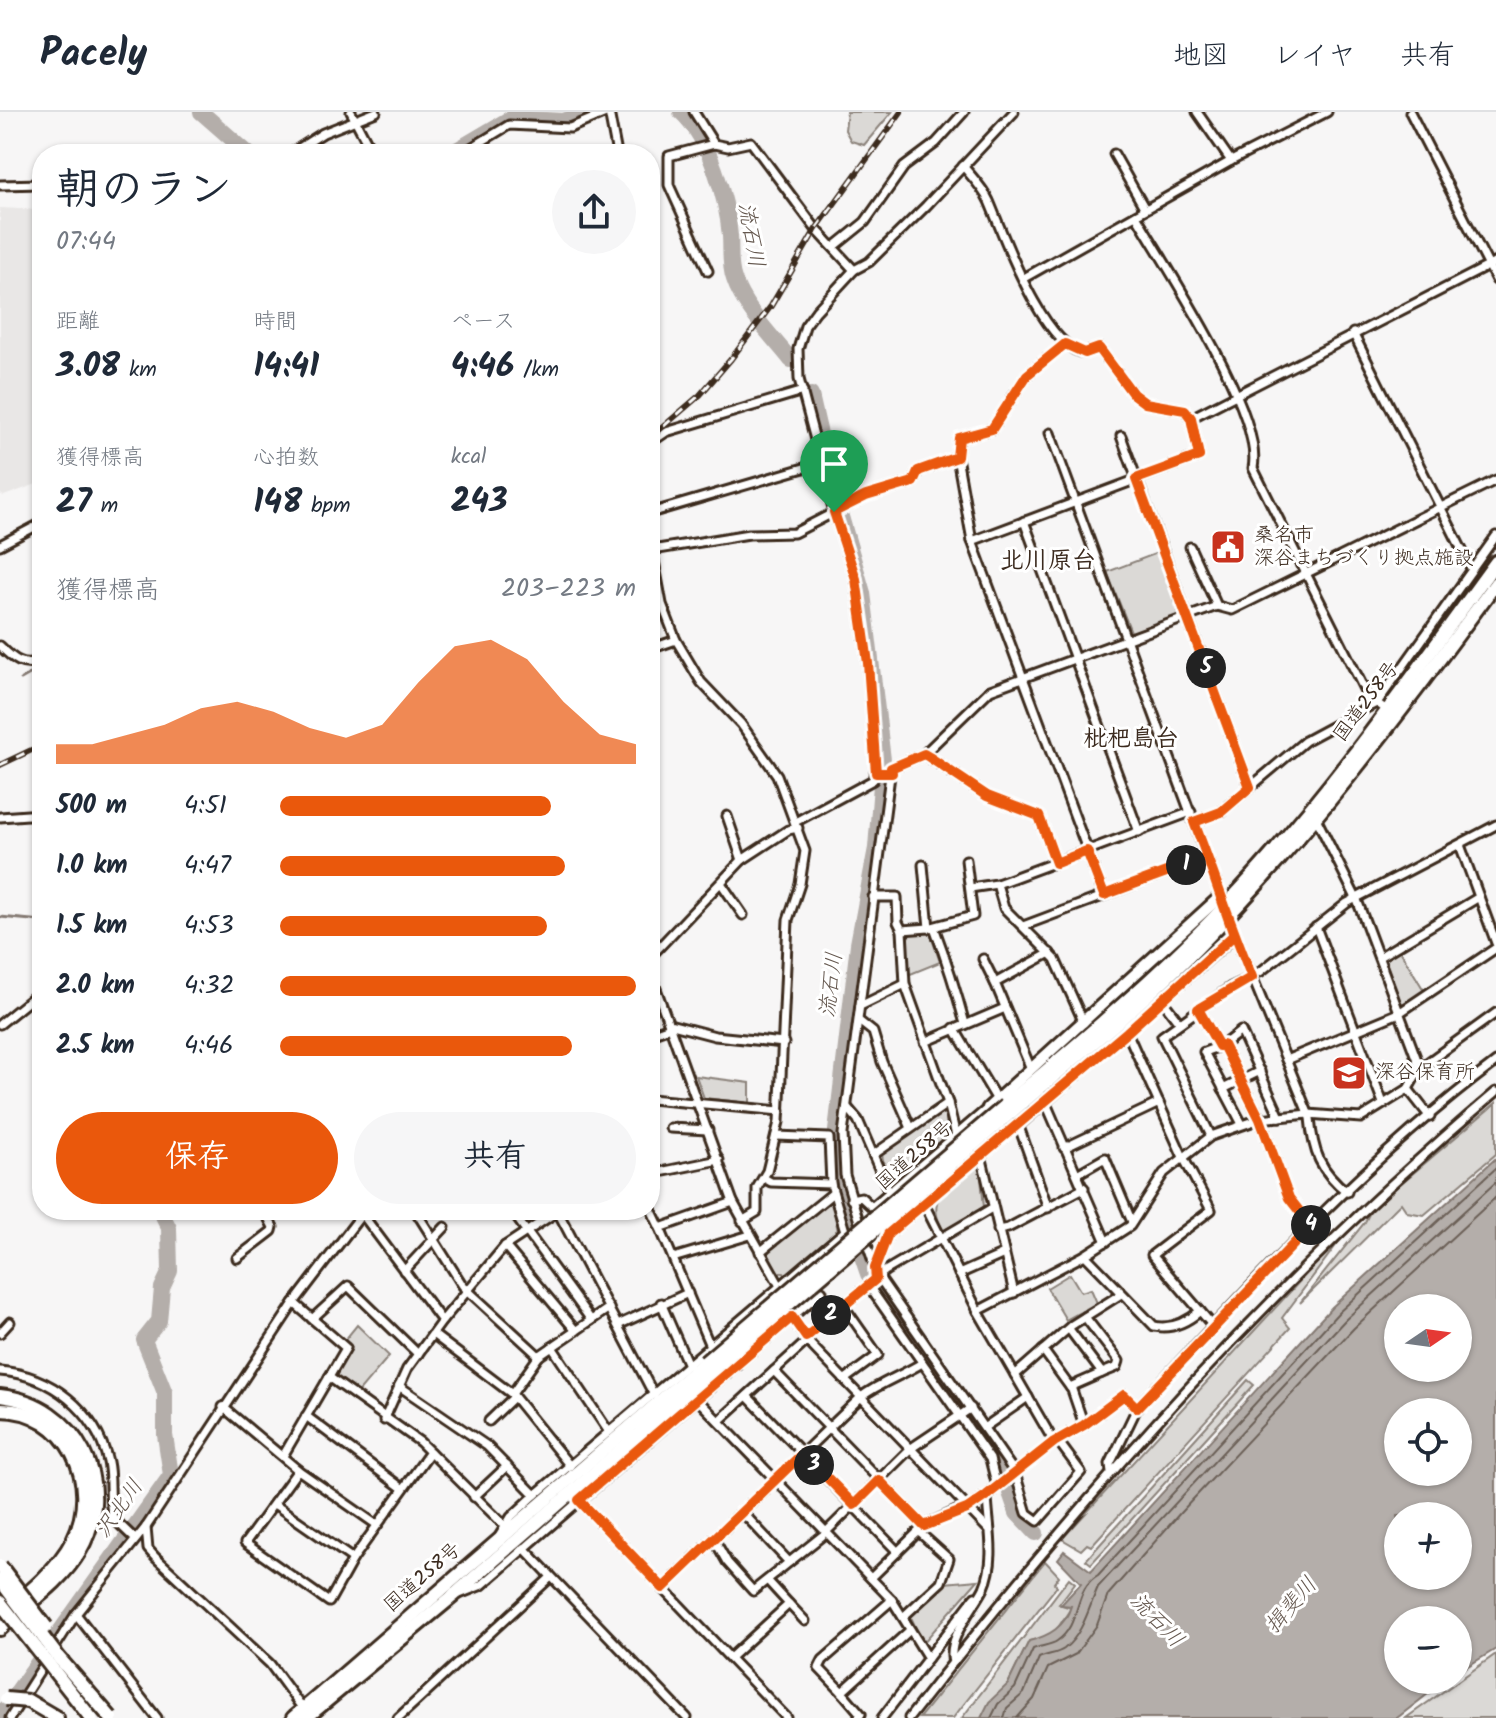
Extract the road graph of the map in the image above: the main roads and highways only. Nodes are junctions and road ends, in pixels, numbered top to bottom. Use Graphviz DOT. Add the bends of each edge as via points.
graph roads {
  1 [pos="1496,562"];
  2 [pos="1496,583"];
  3 [pos="1224,906"];
  4 [pos="708,1367"];
  5 [pos="0,1396"];
  6 [pos="0,1410"];
  7 [pos="0,1566"];
  8 [pos="0,1580"];
  9 [pos="0,1602"];
  10 [pos="0,1616"];
  11 [pos="0,1629"];
  12 [pos="88,1692"];
  13 [pos="3,1699"];
  14 [pos="304,1716"];
  15 [pos="57,1718"];
  16 [pos="91,1718"];
  17 [pos="111,1718"];
  1 -- 3 [label="highway, 国道258号" via="1378,706 1311,809"];
  2 -- 3 [label="highway, 国道258号" via="1316,818"];
  3 -- 4 [label="highway, 国道258号, bridge" via="1154,991 1004,1110"];
  4 -- 14 [label="highway, 国道258号" via="453,1596"];
  4 -- 14 [label="highway, 国道258号" via="499,1538"];
  5 -- 11 [label="highway" via="30,1402 72,1431 90,1464 95,1502 86,1537 71,1564"];
  6 -- 10 [label="highway" via="20,1411 58,1433 78,1464 84,1498 78,1528 61,1559"];
  7 -- 12 [label="highway, bridge" via="80,1673"];
  8 -- 12 [label="highway, bridge"];
  9 -- 16 [label="highway, bridge"];
  12 -- 17 [label="highway, bridge"];
  13 -- 15 [label="highway, bridge" via="28,1701"];
}
